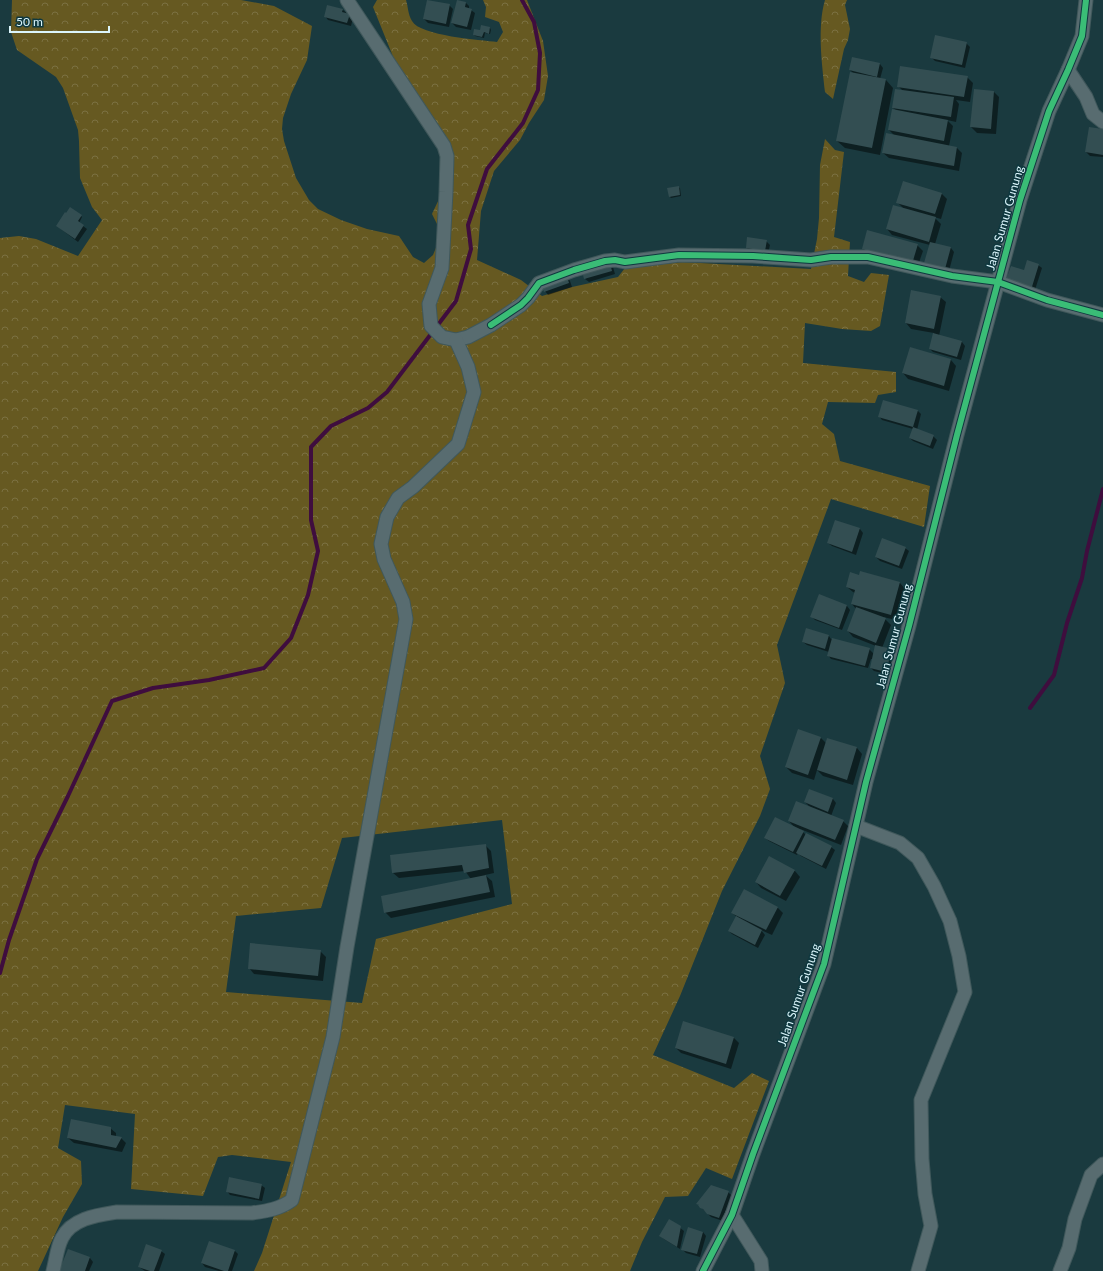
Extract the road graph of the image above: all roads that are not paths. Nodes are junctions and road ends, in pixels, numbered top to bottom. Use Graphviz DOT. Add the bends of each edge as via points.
graph roads {
  1 [pos="347,0"];
  2 [pos="1086,0"];
  3 [pos="1068,70"];
  4 [pos="1103,122"];
  5 [pos="998,282"];
  6 [pos="1103,315"];
  7 [pos="456,340"];
  8 [pos="856,826"];
  9 [pos="1103,1164"];
  10 [pos="732,1215"];
  11 [pos="53,1271"];
  12 [pos="703,1271"];
  13 [pos="762,1271"];
  14 [pos="918,1271"];
  15 [pos="1060,1271"];
  1 -- 7 [label="street" via="444,146 447,156 442,268 429,304 432,326 442,337"];
  2 -- 3 [label="street, Jalan Sumur Gunung" via="1082,36"];
  3 -- 4 [label="street" via="1086,97 1093,114"];
  3 -- 5 [label="street, Jalan Sumur Gunung" via="1049,111 1020,200"];
  5 -- 6 [label="street" via="1047,300"];
  5 -- 7 [label="street" via="952,276 868,257 811,260 679,255 625,262 605,261 539,283 521,305 491,325"];
  5 -- 8 [label="street, Jalan Sumur Gunung"];
  7 -- 11 [label="street" via="468,367 474,392 458,444 398,498 388,516 381,544 384,559 403,602 406,619 333,1037 292,1200 271,1211 252,1214 117,1212 95,1215 71,1226 62,1238"];
  8 -- 10 [label="street, Jalan Sumur Gunung" via="824,964"];
  8 -- 14 [label="street" via="900,843 918,858 950,921 960,956 965,992 921,1100 922,1159 931,1226"];
  9 -- 15 [label="street" via="1091,1175"];
  10 -- 12 [label="street, Jalan Sumur Gunung"];
  10 -- 13 [label="street" via="761,1261"];
}
